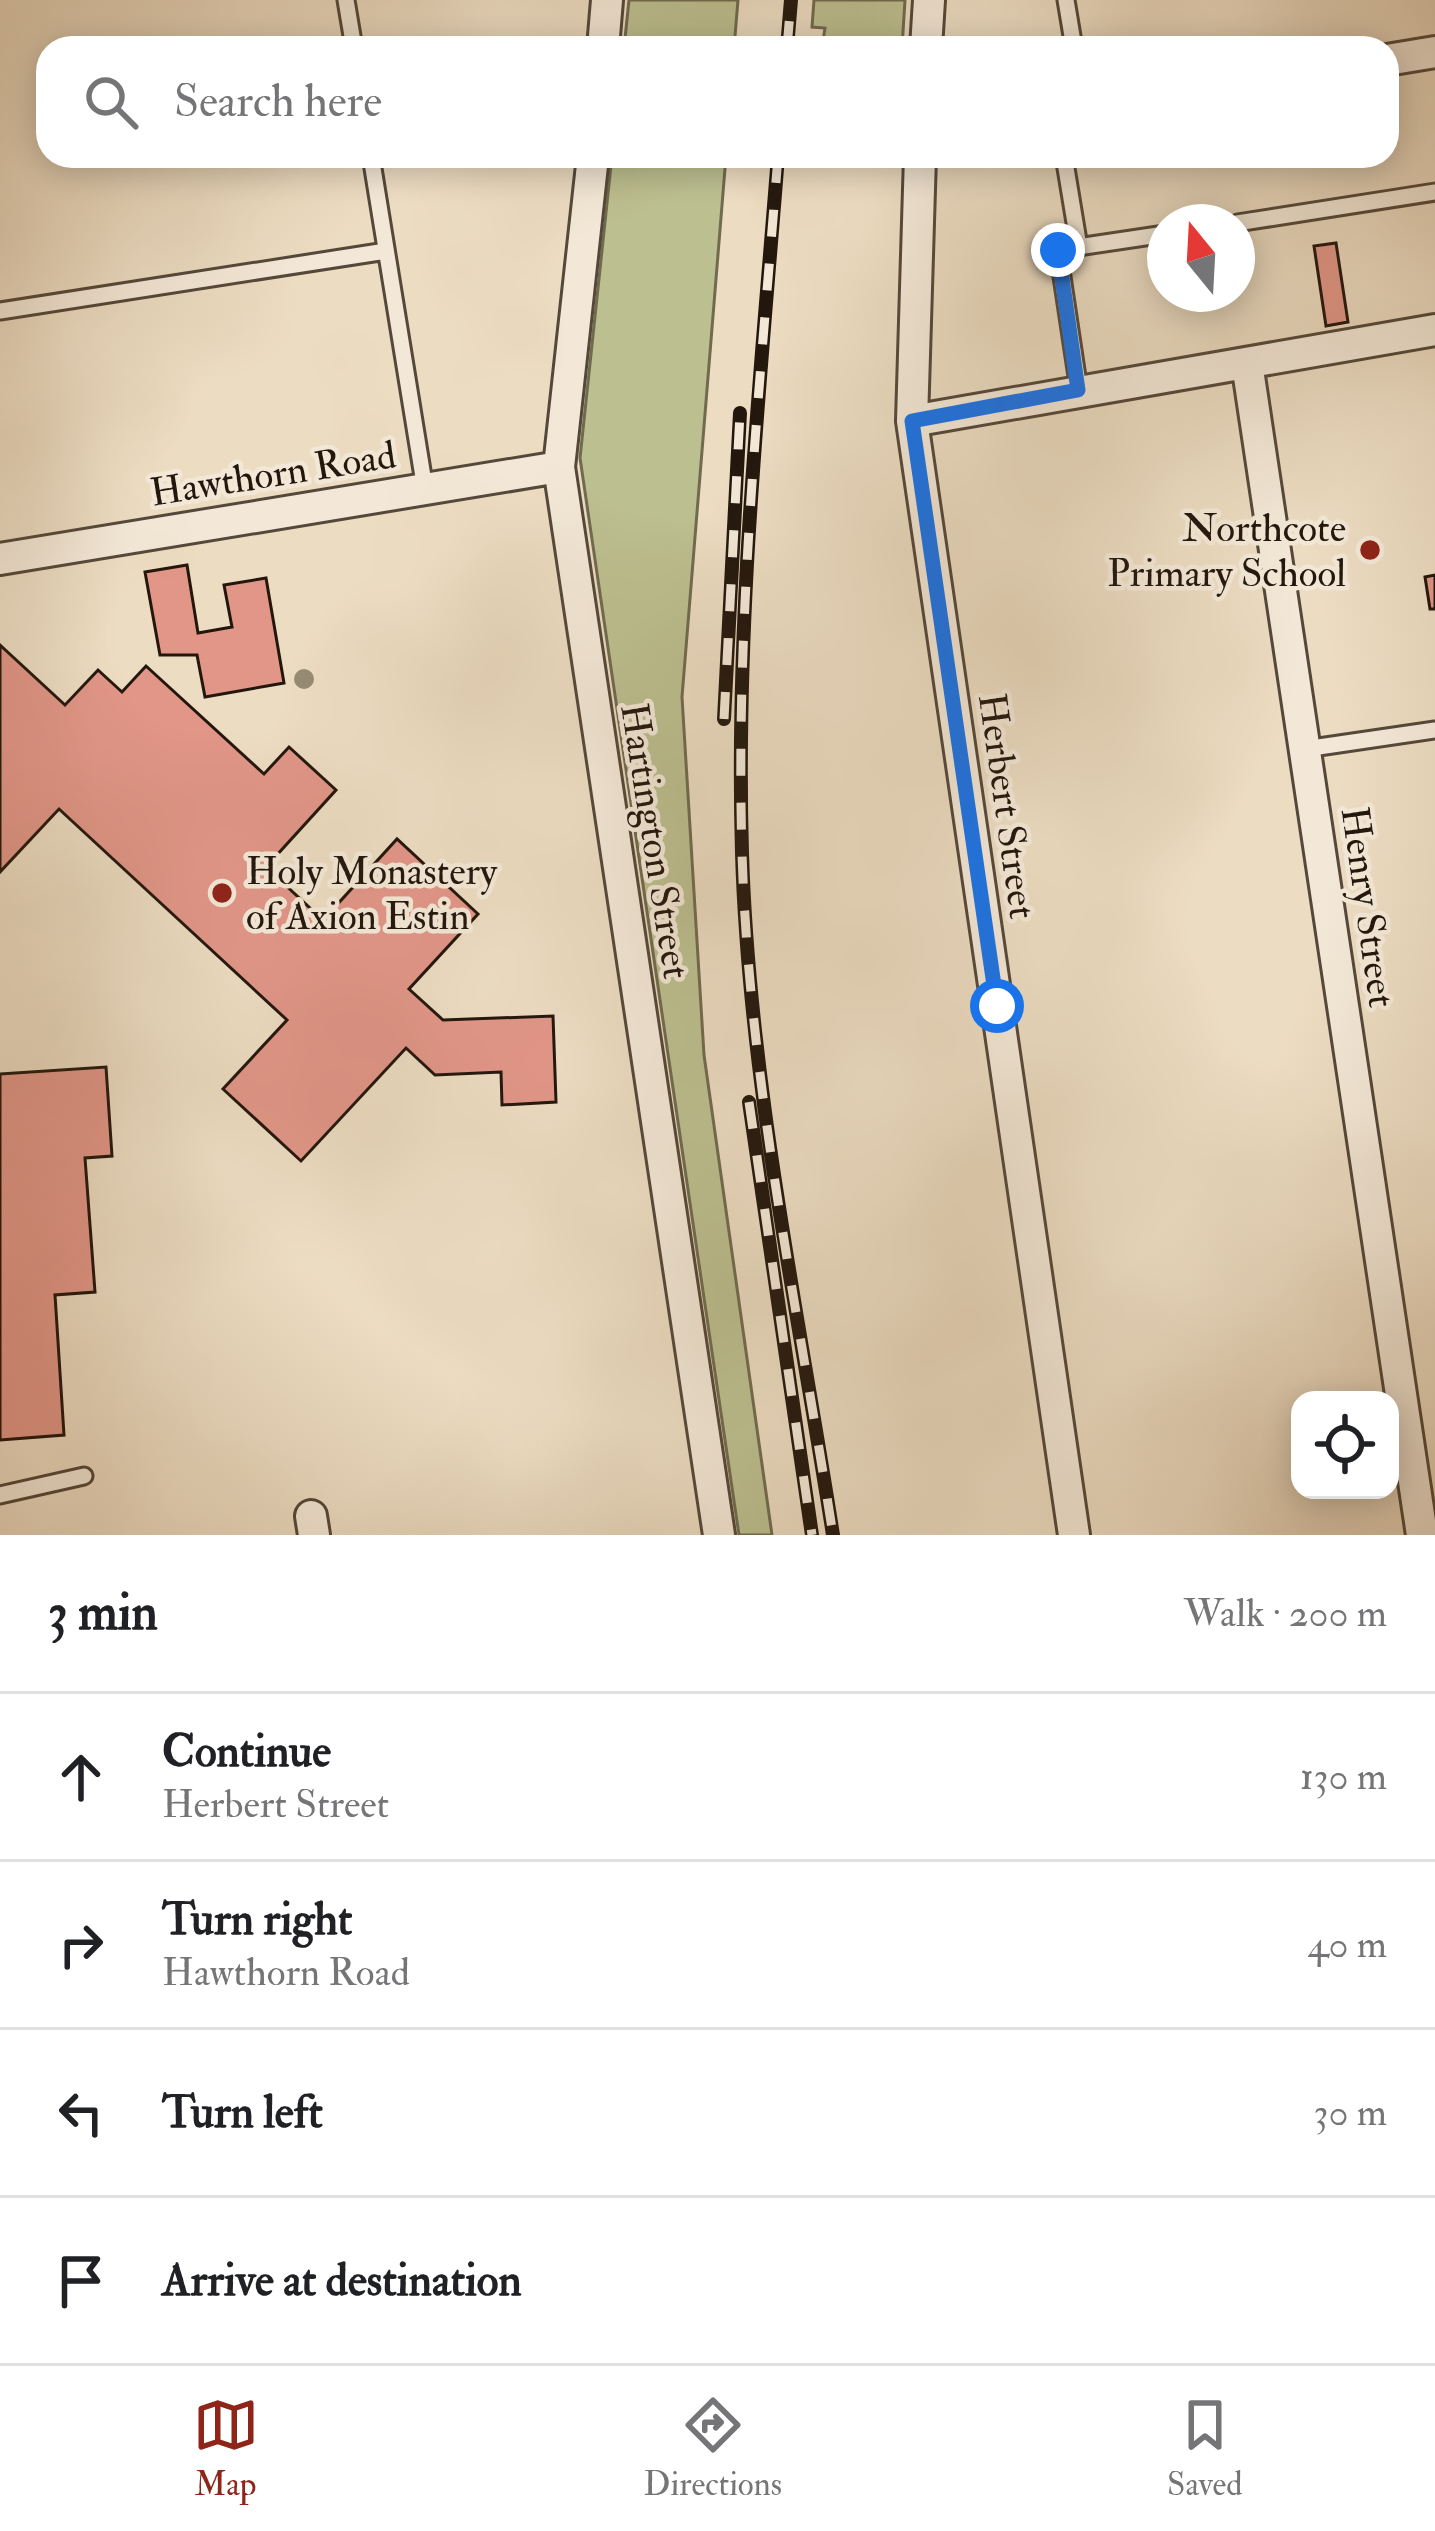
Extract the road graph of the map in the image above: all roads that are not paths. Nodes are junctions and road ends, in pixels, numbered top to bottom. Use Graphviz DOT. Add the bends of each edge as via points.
graph roads {
  1 [pos="346,0"];
  2 [pos="607,0"];
  3 [pos="929,0"];
  4 [pos="1066,0"];
  5 [pos="351,36"];
  6 [pos="604,36"];
  7 [pos="927,36"];
  8 [pos="1072,36"];
  9 [pos="1435,52"];
  10 [pos="1399,58"];
  11 [pos="373,168"];
  12 [pos="592,168"];
  13 [pos="920,168"];
  14 [pos="1066,168"];
  15 [pos="1435,192"];
  16 [pos="1255,220"];
  17 [pos="1147,237"];
  18 [pos="1079,247"];
  19 [pos="386,251"];
  20 [pos="0,311"];
  21 [pos="1435,330"];
  22 [pos="1247,363"];
  23 [pos="1078,390"];
  24 [pos="912,421"];
  25 [pos="559,467"];
  26 [pos="425,489"];
  27 [pos="0,559"];
  28 [pos="1435,730"];
  29 [pos="1305,748"];
  30 [pos="84,1476"];
  31 [pos="0,1495"];
  32 [pos="719,1535"];
  33 [pos="1075,1535"];
  34 [pos="1422,1535"];
  1 -- 5 [label="lane"];
  2 -- 6 [label="street"];
  3 -- 7 [label="street"];
  4 -- 8 [label="lane"];
  9 -- 10 [label="street"];
  11 -- 19 [label="lane"];
  12 -- 25 [label="street, Hartington Street"];
  13 -- 24 [label="street, Herbert Street"];
  14 -- 18 [label="lane"];
  15 -- 16 [label="lane"];
  17 -- 18 [label="lane"];
  18 -- 23 [label="lane" via="1058,250"];
  19 -- 20 [label="lane"];
  19 -- 26 [label="lane"];
  21 -- 22 [label="street"];
  22 -- 23 [label="street"];
  22 -- 29 [label="street, Henry Street"];
  23 -- 24 [label="street"];
  24 -- 33 [label="street, Herbert Street"];
  25 -- 26 [label="street, Hawthorn Road"];
  25 -- 32 [label="street, Hartington Street"];
  26 -- 27 [label="street, Hawthorn Road"];
  28 -- 29 [label="lane"];
  29 -- 34 [label="street, Henry Street"];
  30 -- 31 [label="lane"];
}
